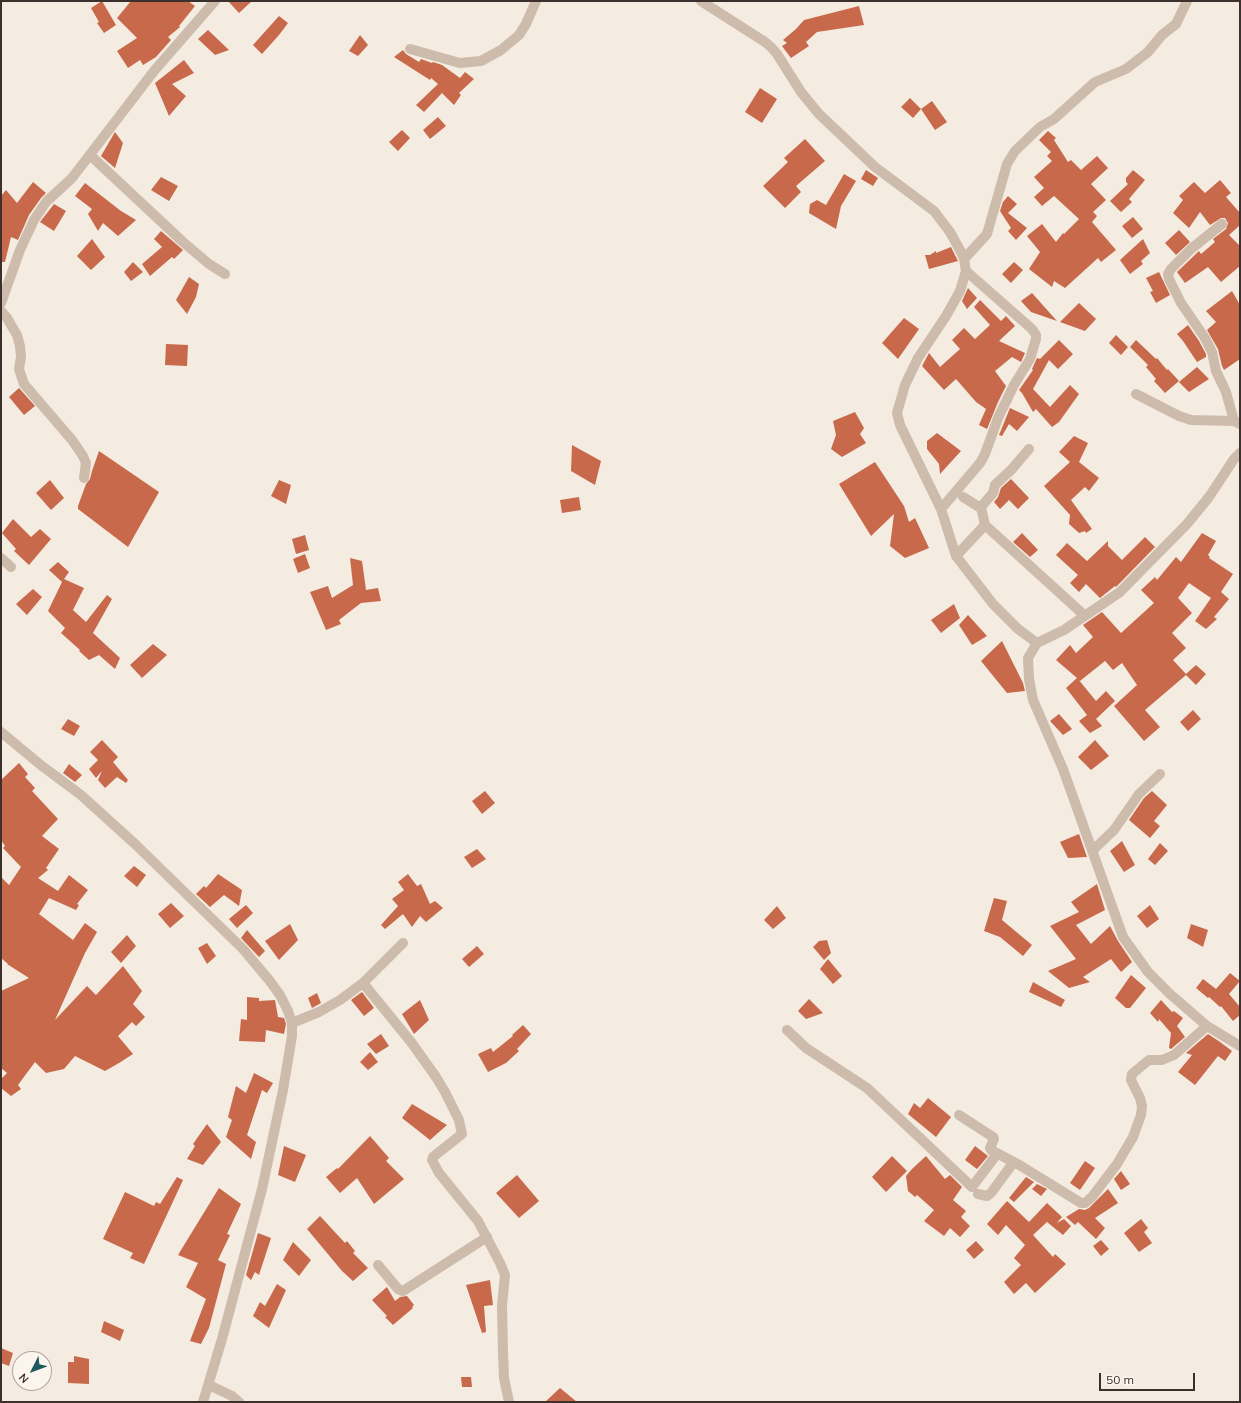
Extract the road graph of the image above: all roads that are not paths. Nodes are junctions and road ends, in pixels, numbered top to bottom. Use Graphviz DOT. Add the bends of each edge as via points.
graph roads {
  1 [pos="215,1"];
  2 [pos="536,1"];
  3 [pos="701,1"];
  4 [pos="1187,1"];
  5 [pos="410,49"];
  6 [pos="90,155"];
  7 [pos="1222,224"];
  8 [pos="964,259"];
  9 [pos="966,271"];
  10 [pos="225,274"];
  11 [pos="1,303"];
  12 [pos="1,311"];
  13 [pos="1136,394"];
  14 [pos="1237,422"];
  15 [pos="1029,449"];
  16 [pos="1238,459"];
  17 [pos="84,478"];
  18 [pos="964,498"];
  19 [pos="981,507"];
  20 [pos="941,510"];
  21 [pos="985,525"];
  22 [pos="956,556"];
  23 [pos="1,558"];
  24 [pos="12,567"];
  25 [pos="1084,615"];
  26 [pos="1037,643"];
  27 [pos="1,732"];
  28 [pos="1160,774"];
  29 [pos="1092,851"];
  30 [pos="403,943"];
  31 [pos="363,983"];
  32 [pos="292,1023"];
  33 [pos="1207,1026"];
  34 [pos="787,1030"];
  35 [pos="1240,1046"];
  36 [pos="959,1115"];
  37 [pos="997,1154"];
  38 [pos="1013,1163"];
  39 [pos="978,1194"];
  40 [pos="487,1237"];
  41 [pos="378,1265"];
  42 [pos="209,1386"];
  43 [pos="203,1402"];
  44 [pos="239,1402"];
  45 [pos="510,1402"];
  1 -- 6 [label="street" via="154,71"];
  2 -- 5 [label="street" via="519,35 501,50 481,61 460,63"];
  3 -- 8 [label="street" via="765,42 777,54 801,92 819,114 875,167 928,205 950,232"];
  4 -- 8 [label="street" via="1176,24 1162,35 1148,52 1126,69 1094,82 1015,151 1007,164 987,234"];
  6 -- 10 [label="street" via="188,246"];
  6 -- 11 [label="street" via="72,178 46,202 34,220"];
  7 -- 14 [label="street" via="1191,249 1168,274 1180,303 1212,352 1216,371"];
  8 -- 9 [label="street"];
  9 -- 20 [label="street" via="954,303 918,358 900,397 897,413 900,425"];
  9 -- 20 [label="street" via="1035,331 1036,339 1030,359 998,418 980,463"];
  12 -- 17 [label="street" via="17,335 21,357 19,369 24,384 84,456"];
  13 -- 14 [label="street" via="1191,420"];
  15 -- 19 [label="street" via="995,485 993,493"];
  16 -- 25 [label="street" via="1187,524 1120,592"];
  18 -- 19 [label="street"];
  19 -- 21 [label="street"];
  20 -- 22 [label="street"];
  21 -- 22 [label="street"];
  21 -- 25 [label="street"];
  22 -- 26 [label="street" via="992,604"];
  23 -- 24 [label="street"];
  25 -- 26 [label="street" via="1064,630"];
  26 -- 29 [label="street" via="1028,658 1033,700 1063,769"];
  27 -- 32 [label="street" via="107,817 243,949 280,995"];
  28 -- 29 [label="street" via="1139,794 1114,830"];
  29 -- 33 [label="street" via="1123,938 1148,972"];
  30 -- 31 [label="street"];
  31 -- 32 [label="street" via="319,1012"];
  31 -- 40 [label="street" via="411,1042 436,1077 454,1109 462,1134 432,1160"];
  32 -- 42 [label="street" via="283,1090 262,1188"];
  33 -- 35 [label="street"];
  33 -- 38 [label="street" via="1170,1058 1148,1061 1132,1074 1131,1080 1142,1106 1141,1115 1133,1137 1117,1164 1088,1201 1081,1203"];
  34 -- 37 [label="street" via="806,1048 867,1088 972,1187"];
  36 -- 37 [label="street" via="993,1137 990,1148"];
  37 -- 38 [label="street"];
  38 -- 39 [label="street" via="991,1193 987,1196"];
  40 -- 41 [label="street" via="403,1291"];
  40 -- 45 [label="street" via="505,1278 502,1305 504,1378"];
  42 -- 43 [label="street"];
  42 -- 44 [label="street"];
}
